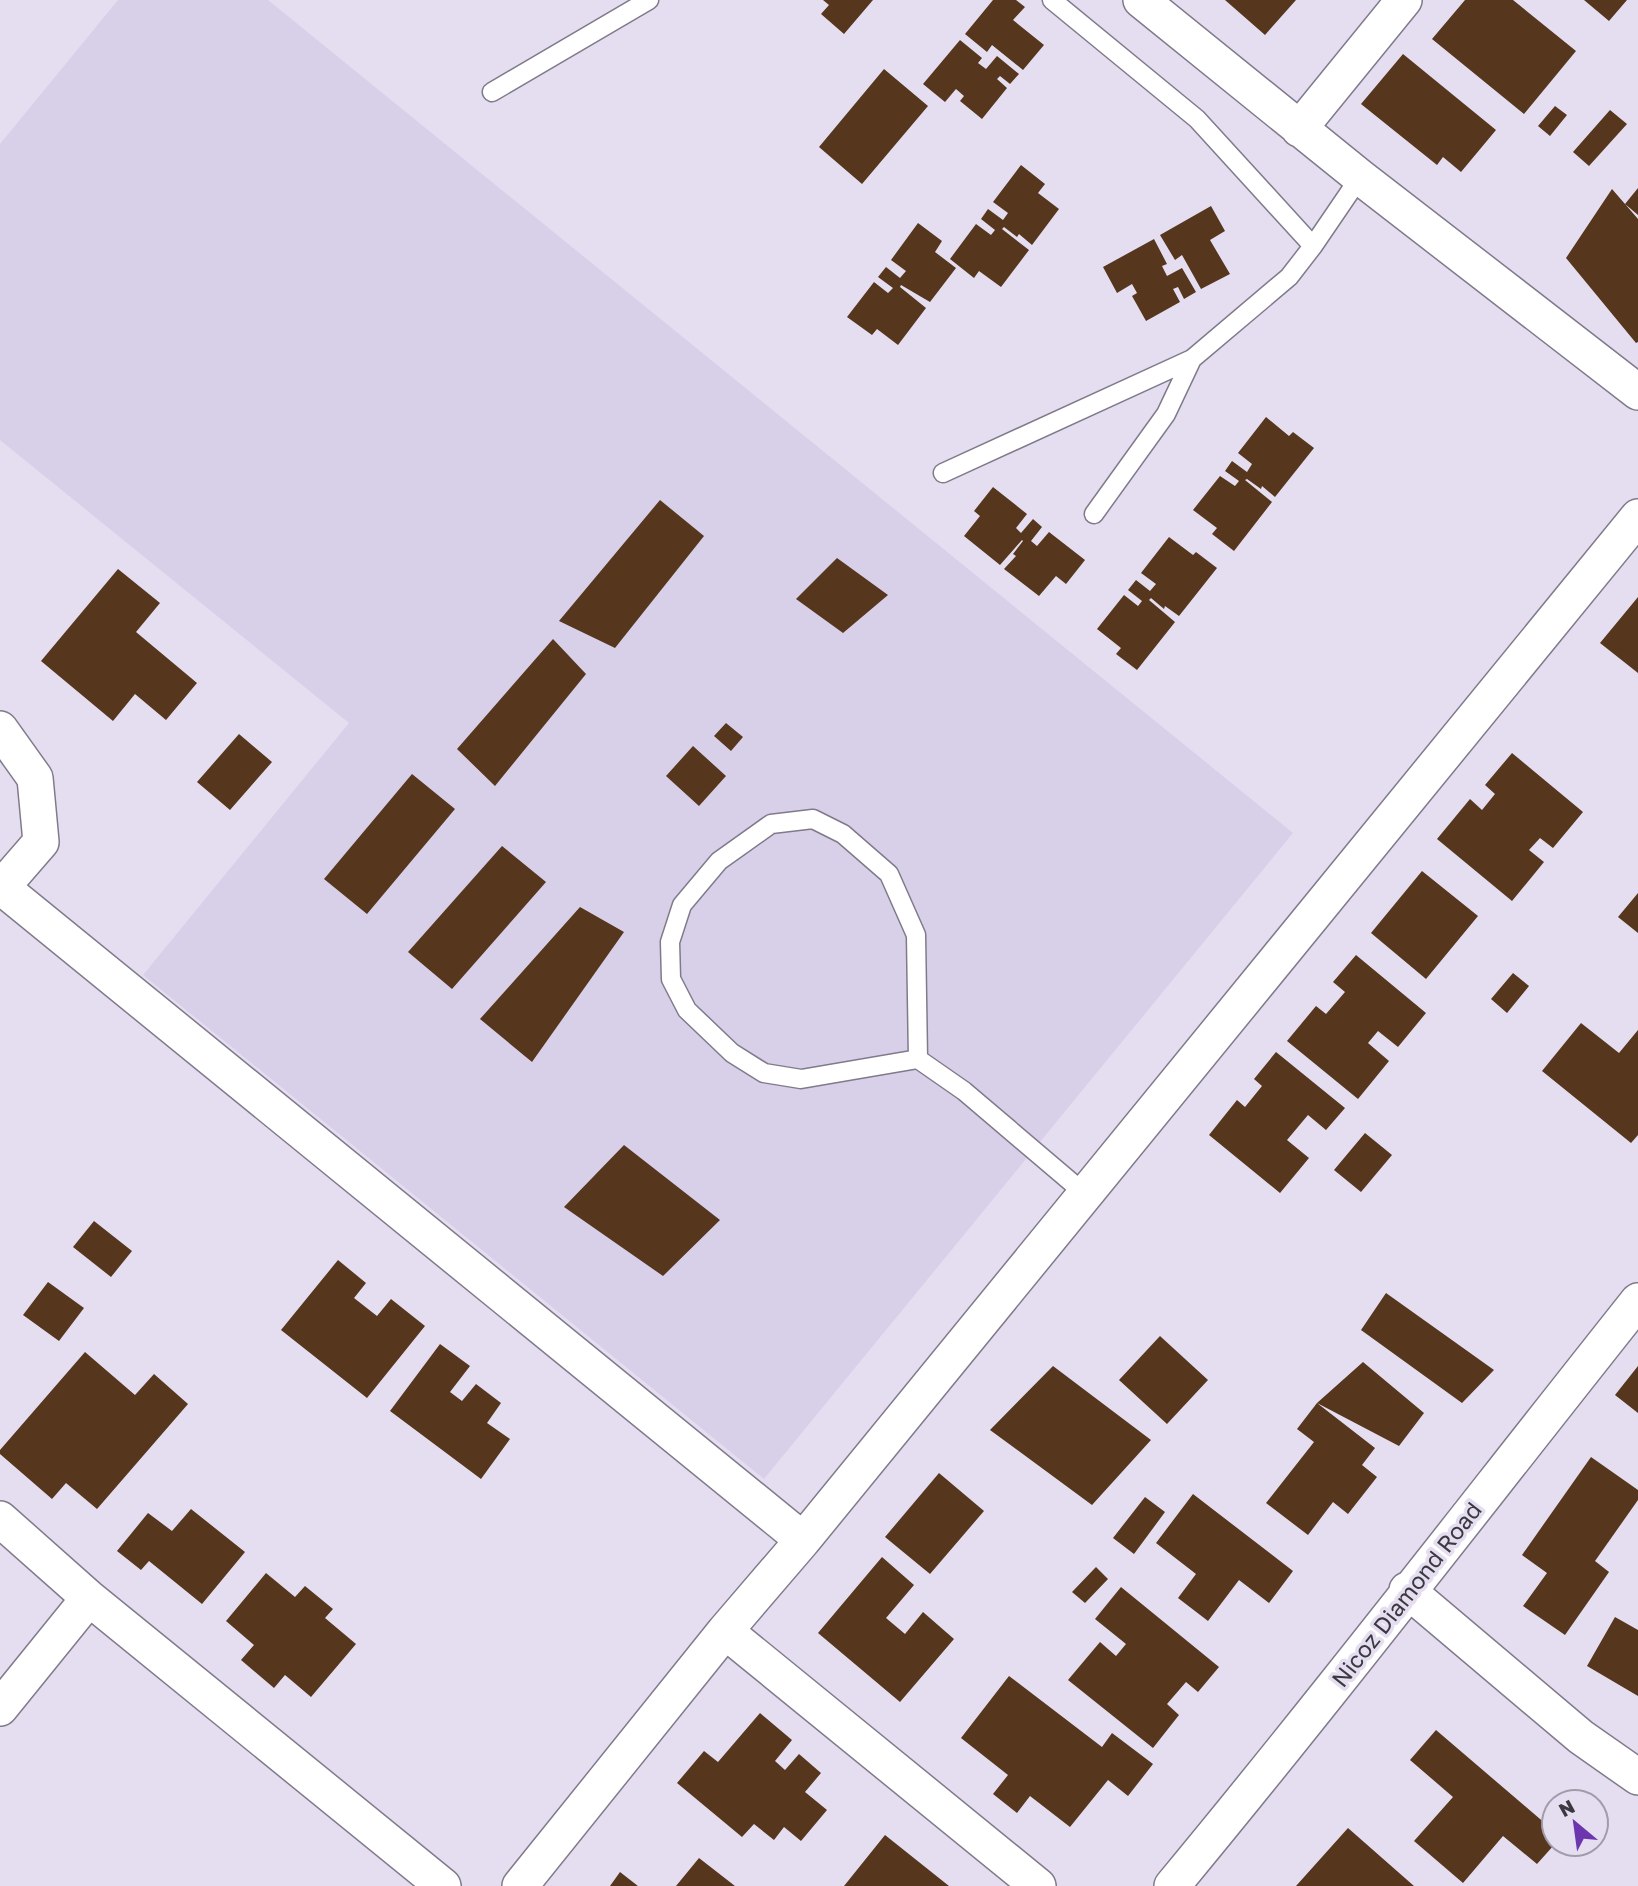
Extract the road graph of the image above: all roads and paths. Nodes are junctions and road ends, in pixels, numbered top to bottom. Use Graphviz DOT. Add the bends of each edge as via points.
graph roads {
  1 [pos="649,0"];
  2 [pos="1052,0"];
  3 [pos="1141,0"];
  4 [pos="1404,0"];
  5 [pos="492,92"];
  6 [pos="1299,129"];
  7 [pos="1360,177"];
  8 [pos="1313,246"];
  9 [pos="1192,359"];
  10 [pos="1638,392"];
  11 [pos="943,473"];
  12 [pos="1094,514"];
  13 [pos="1638,517"];
  14 [pos="0,729"];
  15 [pos="1,886"];
  16 [pos="918,1059"];
  17 [pos="1084,1194"];
  18 [pos="1638,1301"];
  19 [pos="0,1519"];
  20 [pos="803,1541"];
  21 [pos="1407,1590"];
  22 [pos="89,1598"];
  23 [pos="725,1631"];
  24 [pos="0,1708"];
  25 [pos="1638,1777"];
  26 [pos="443,1886"];
  27 [pos="520,1886"];
  28 [pos="1038,1886"];
  29 [pos="1172,1886"];
  1 -- 5 [label="lane"];
  2 -- 8 [label="lane" via="1197,119"];
  3 -- 6 [label="street"];
  4 -- 6 [label="street"];
  6 -- 7 [label="street"];
  7 -- 8 [label="lane"];
  7 -- 10 [label="street"];
  8 -- 9 [label="lane" via="1289,277"];
  9 -- 11 [label="lane"];
  9 -- 12 [label="lane" via="1166,414"];
  13 -- 17 [label="street"];
  14 -- 15 [label="street" via="35,778 41,842"];
  15 -- 20 [label="street"];
  16 -- 16 [label="lane" via="916,934 889,874 843,834 813,819 771,824 719,861 682,905 670,942 671,979 687,1010 732,1054 764,1073 801,1079"];
  16 -- 17 [label="lane" via="964,1091"];
  17 -- 20 [label="street"];
  18 -- 21 [label="street, Nicoz Diamond Road"];
  19 -- 22 [label="street"];
  20 -- 23 [label="street"];
  21 -- 25 [label="street" via="1581,1737"];
  21 -- 29 [label="street, Nicoz Diamond Road"];
  22 -- 24 [label="street"];
  22 -- 26 [label="street"];
  23 -- 27 [label="street"];
  23 -- 28 [label="street"];
}
